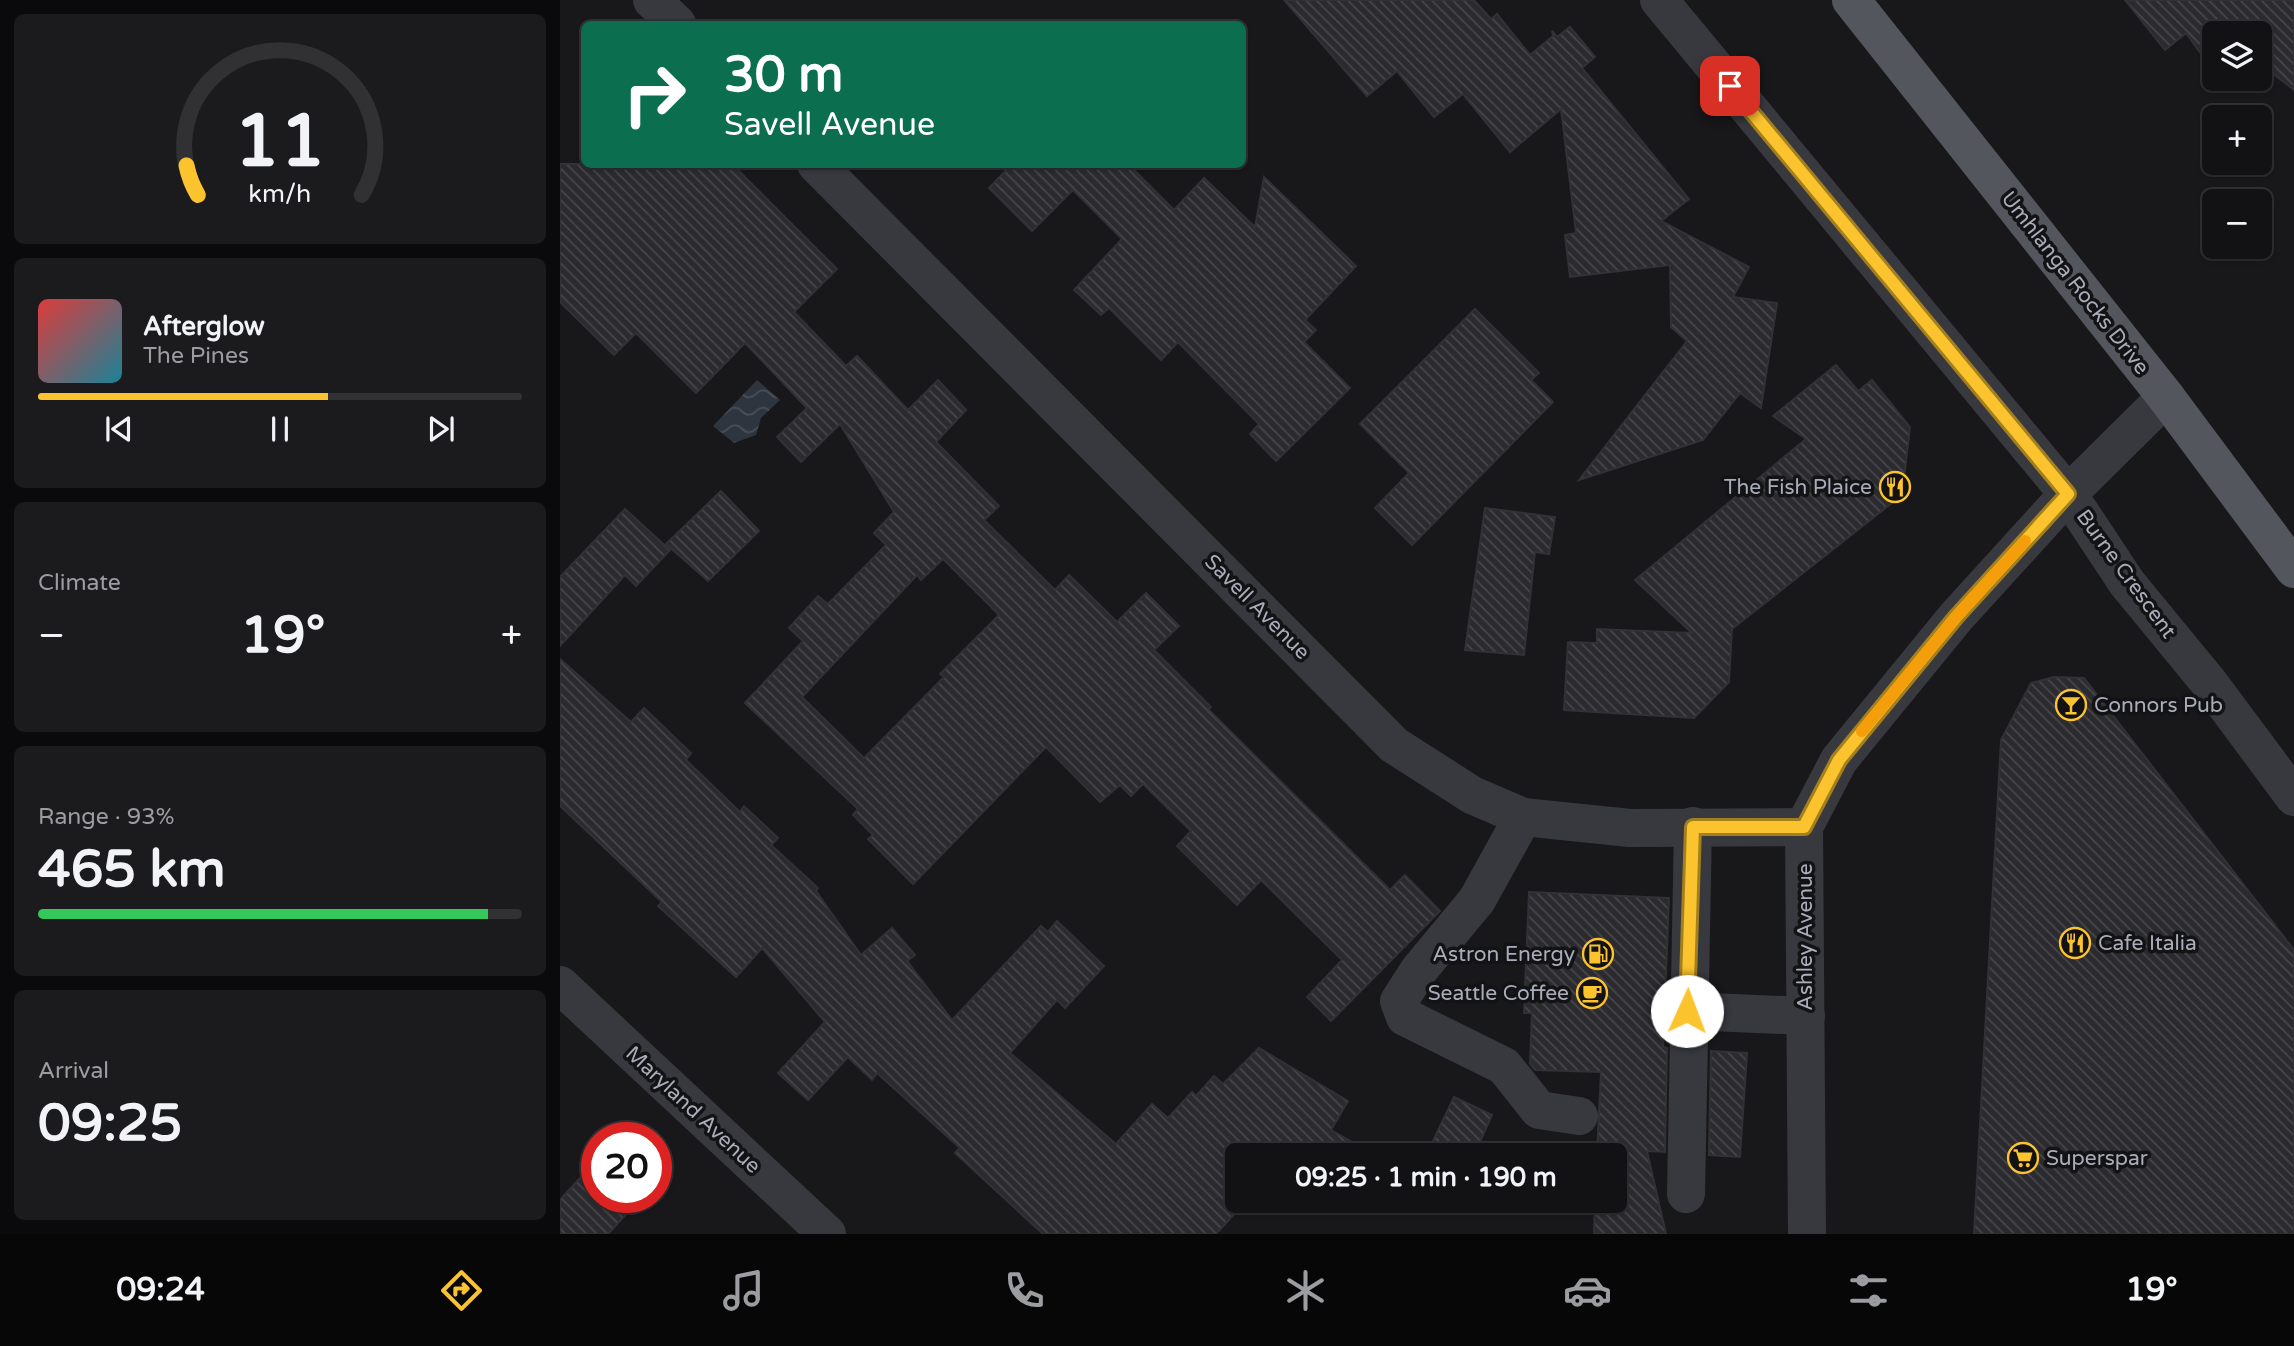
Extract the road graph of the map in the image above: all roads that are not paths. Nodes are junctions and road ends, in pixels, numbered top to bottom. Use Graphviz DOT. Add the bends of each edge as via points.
graph roads {
  1 [pos="652,0"];
  2 [pos="1659,0"];
  3 [pos="1851,0"];
  4 [pos="674,21"];
  5 [pos="820,168"];
  6 [pos="2166,397"];
  7 [pos="2068,494"];
  8 [pos="2294,569"];
  9 [pos="2294,797"];
  10 [pos="1523,817"];
  11 [pos="1693,827"];
  12 [pos="1804,827"];
  13 [pos="560,985"];
  14 [pos="1687,1011"];
  15 [pos="1805,1016"];
  16 [pos="1579,1116"];
  17 [pos="1686,1194"];
  18 [pos="827,1234"];
  19 [pos="1807,1234"];
  1 -- 4 [label="street"];
  2 -- 7 [label="street, Burne Crescent"];
  3 -- 6 [label="main road, Umhlanga Rocks Drive"];
  5 -- 10 [label="street, Savell Avenue" via="1394,745 1472,795"];
  6 -- 7 [label="street, Ashley Avenue"];
  6 -- 8 [label="main road, Umhlanga Rocks Drive"];
  7 -- 9 [label="street, Burne Crescent" via="2127,583"];
  7 -- 12 [label="street, Ashley Avenue" via="1956,617 1839,760"];
  10 -- 11 [label="street, Savell Avenue" via="1630,828"];
  10 -- 16 [label="street" via="1477,900 1399,1001 1405,1017 1504,1066 1539,1110"];
  11 -- 12 [label="street, Savell Avenue"];
  11 -- 14 [label="street"];
  12 -- 15 [label="street, Ashley Avenue"];
  13 -- 18 [label="street, Maryland Avenue"];
  14 -- 15 [label="street"];
  14 -- 17 [label="street"];
  15 -- 19 [label="street, Ashley Avenue"];
}
